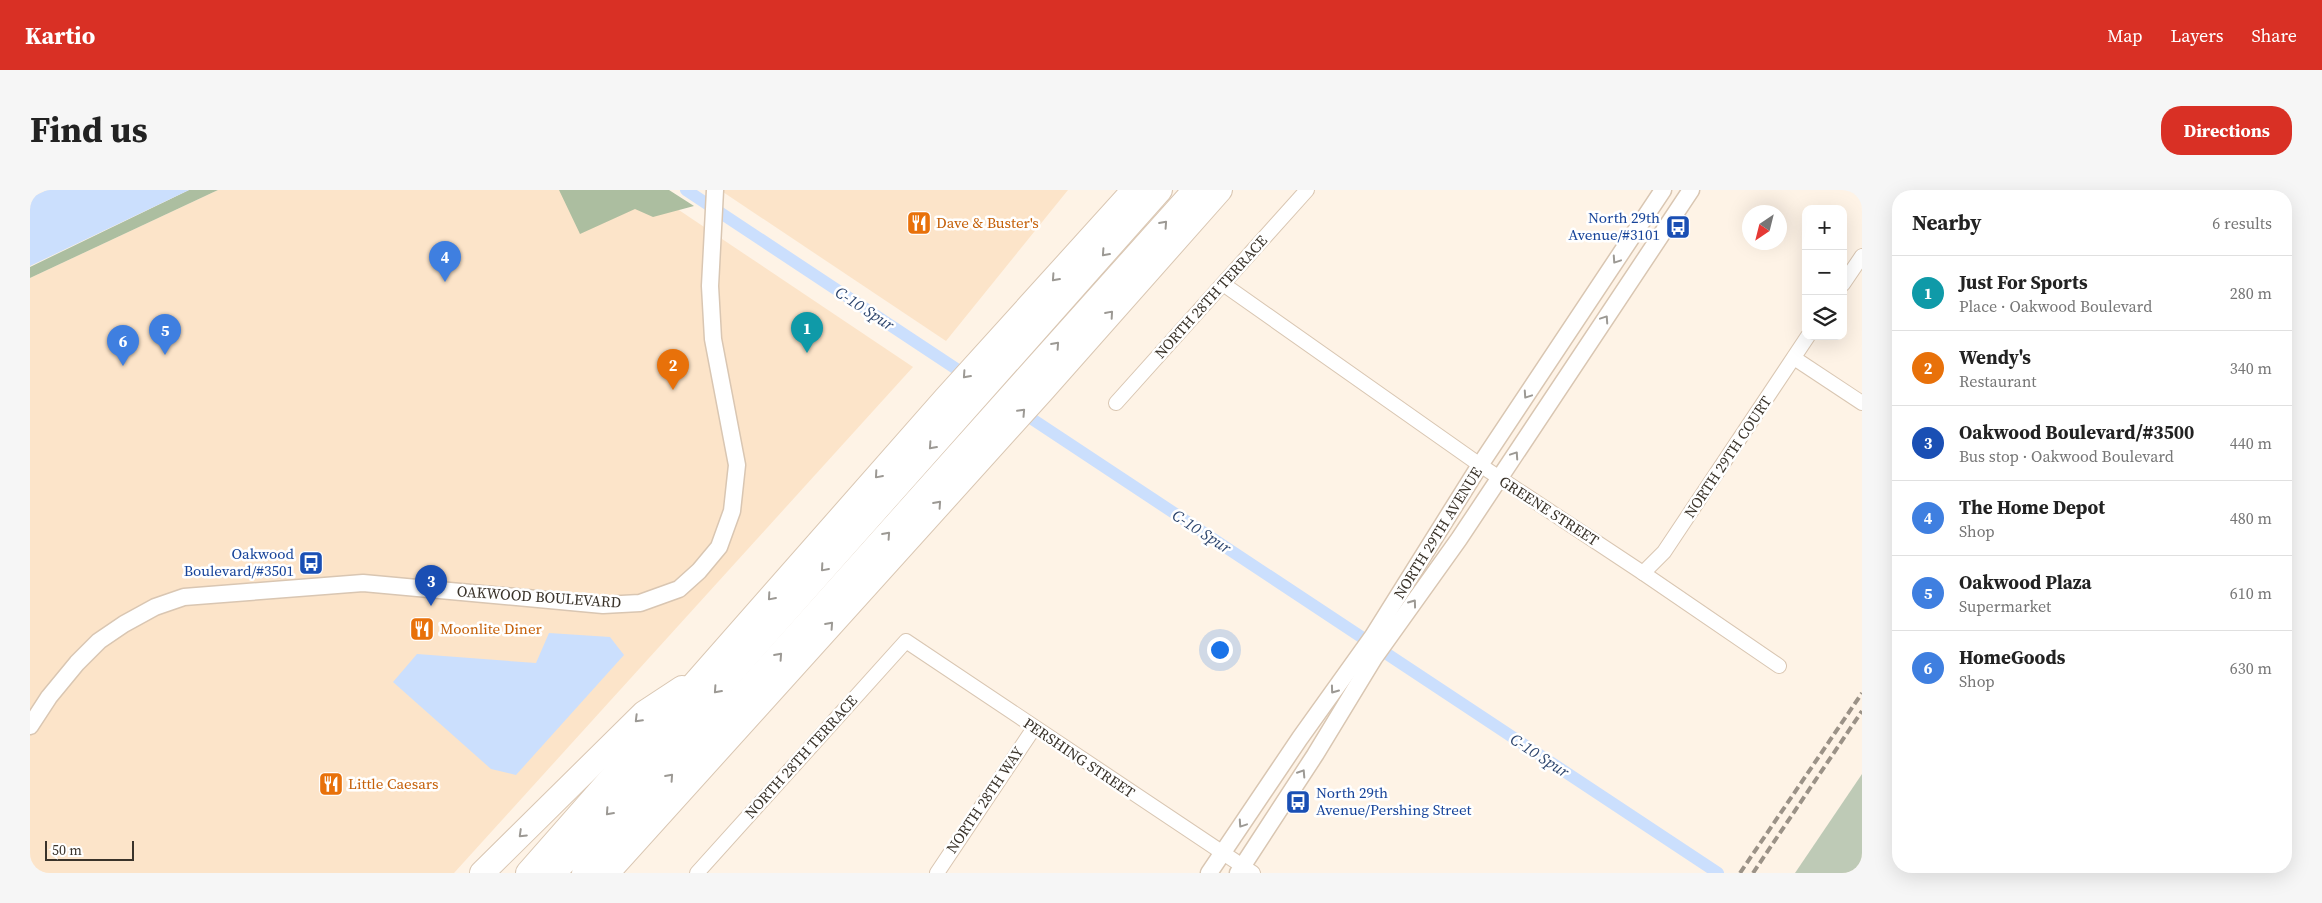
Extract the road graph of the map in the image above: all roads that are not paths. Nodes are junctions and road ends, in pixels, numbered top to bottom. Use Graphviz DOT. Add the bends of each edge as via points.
graph roads {
  1 [pos="1134,190"];
  2 [pos="1160,190"];
  3 [pos="1195,190"];
  4 [pos="1220,190"];
  5 [pos="1237,190"];
  6 [pos="1307,190"];
  7 [pos="1663,190"];
  8 [pos="1691,190"];
  9 [pos="715,191"];
  10 [pos="1168,248"];
  11 [pos="1862,256"];
  12 [pos="1847,278"];
  13 [pos="1223,284"];
  14 [pos="1805,340"];
  15 [pos="1794,358"];
  16 [pos="995,360"];
  17 [pos="1033,386"];
  18 [pos="1116,403"];
  19 [pos="1862,403"];
  20 [pos="955,404"];
  21 [pos="993,429"];
  22 [pos="1480,465"];
  23 [pos="1500,478"];
  24 [pos="1643,573"];
  25 [pos="1379,639"];
  26 [pos="906,641"];
  27 [pos="1368,654"];
  28 [pos="1779,666"];
  29 [pos="706,671"];
  30 [pos="30,726"];
  31 [pos="1034,728"];
  32 [pos="669,805"];
  33 [pos="1222,853"];
  34 [pos="1244,871"];
  35 [pos="482,873"];
  36 [pos="528,873"];
  37 [pos="554,873"];
  38 [pos="584,873"];
  39 [pos="607,873"];
  40 [pos="626,873"];
  41 [pos="697,873"];
  42 [pos="937,873"];
  43 [pos="1209,873"];
  1 -- 16 [label="highway, one-way"];
  2 -- 16 [label="highway, one-way"];
  17 -- 3 [label="highway, one-way"];
  4 -- 10 [label="highway"];
  5 -- 10 [label="highway" via="1196,231"];
  6 -- 13 [label="street, NORTH 28TH TERRACE"];
  7 -- 22 [label="street, NORTH 29TH AVENUE, one-way"];
  23 -- 8 [label="street, NORTH 29TH AVENUE, one-way"];
  9 -- 30 [label="street, OAKWOOD BOULEVARD" via="710,286 713,339 737,466 732,511 720,547 700,571 678,589 640,603 603,605 363,583 184,598 155,607 100,641 76,662"];
  17 -- 10 [label="highway, one-way"];
  11 -- 12 [label="street"];
  13 -- 18 [label="street, NORTH 28TH TERRACE"];
  13 -- 22 [label="street, GREENE STREET"];
  14 -- 15 [label="street, NORTH 29TH COURT"];
  15 -- 19 [label="street"];
  15 -- 24 [label="street, NORTH 29TH COURT" via="1664,552"];
  16 -- 20 [label="highway, one-way"];
  21 -- 17 [label="highway, one-way"];
  20 -- 29 [label="highway, one-way"];
  20 -- 37 [label="highway, one-way"];
  32 -- 21 [label="highway, one-way"];
  38 -- 21 [label="highway, one-way"];
  22 -- 23 [label="street, GREENE STREET"];
  22 -- 25 [label="street, NORTH 29TH AVENUE"];
  23 -- 24 [label="street, GREENE STREET"];
  25 -- 23 [label="street, NORTH 29TH AVENUE, one-way"];
  24 -- 28 [label="street, GREENE STREET"];
  25 -- 27 [label="street, NORTH 29TH AVENUE"];
  26 -- 31 [label="street, PERSHING STREET"];
  26 -- 41 [label="street, NORTH 28TH TERRACE"];
  27 -- 33 [label="street, NORTH 29TH AVENUE, one-way" via="1300,738"];
  34 -- 27 [label="street, NORTH 29TH AVENUE, one-way"];
  29 -- 35 [label="highway, one-way" via="644,713"];
  29 -- 36 [label="highway"];
  31 -- 33 [label="street, PERSHING STREET"];
  31 -- 42 [label="street, NORTH 28TH WAY"];
  32 -- 39 [label="highway"];
  32 -- 40 [label="highway"];
  33 -- 34 [label="street, PERSHING STREET"];
  33 -- 43 [label="street, NORTH 29TH AVENUE"];
}
